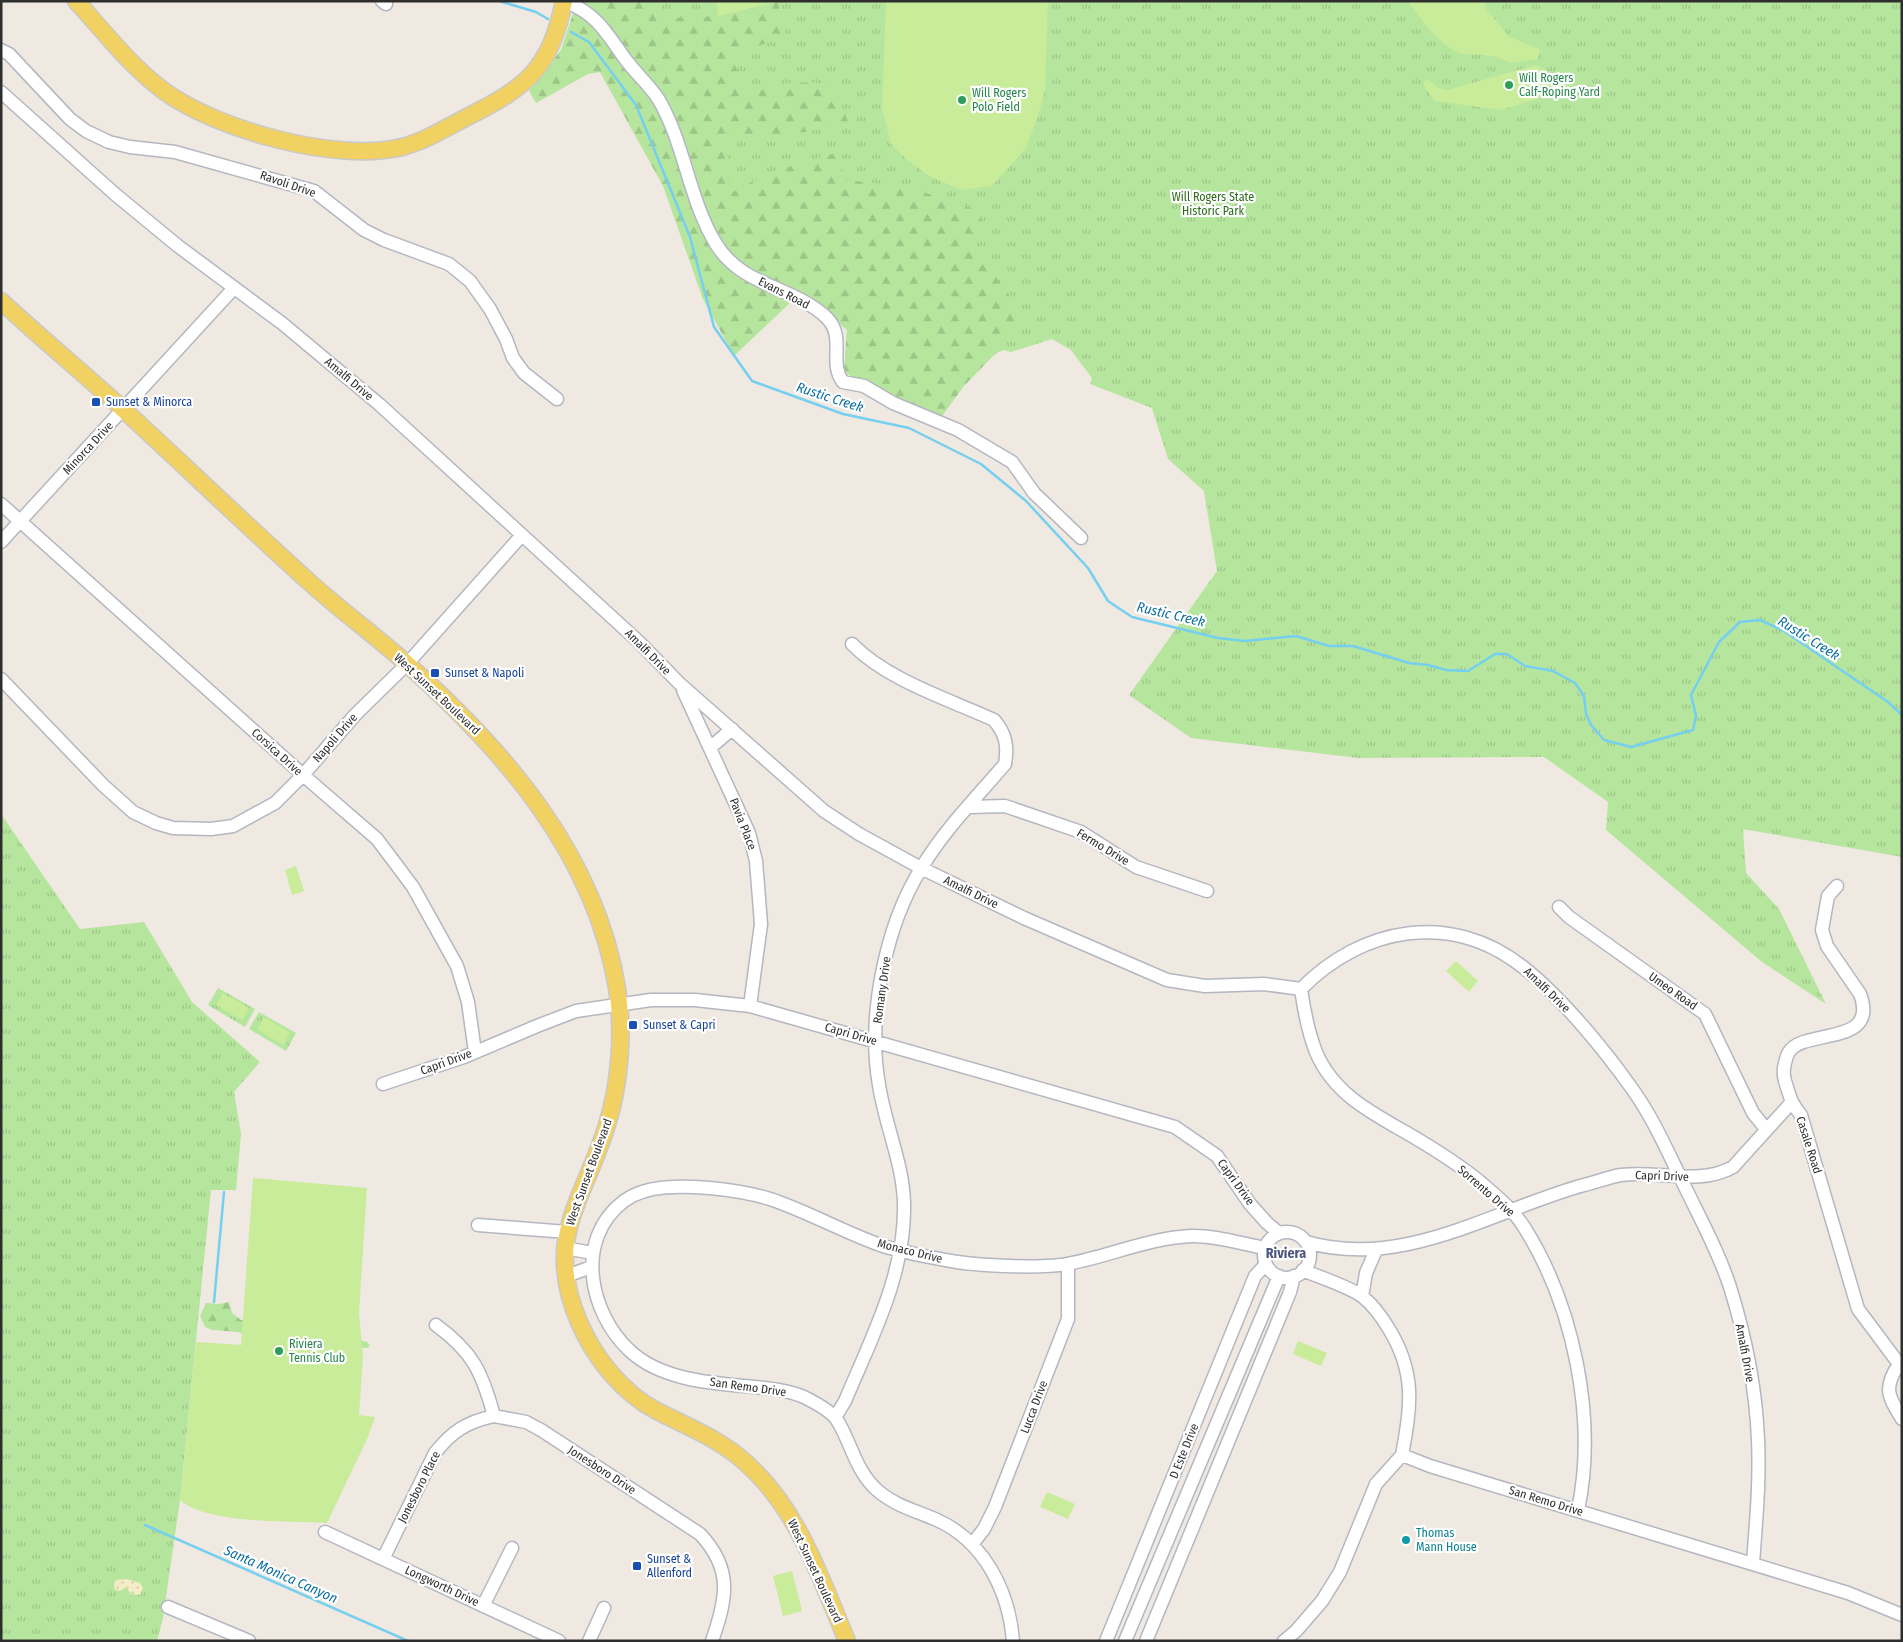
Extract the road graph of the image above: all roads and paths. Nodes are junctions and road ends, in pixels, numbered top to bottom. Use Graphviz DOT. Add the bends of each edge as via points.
graph roads {
  1 [pos="76,1"];
  2 [pos="564,1"];
  3 [pos="1,50"];
  4 [pos="1,92"];
  5 [pos="234,288"];
  6 [pos="1,302"];
  7 [pos="557,399"];
  8 [pos="123,410"];
  9 [pos="1,504"];
  10 [pos="20,521"];
  11 [pos="522,535"];
  12 [pos="1081,538"];
  13 [pos="1,542"];
  14 [pos="852,644"];
  15 [pos="406,664"];
  16 [pos="1,679"];
  17 [pos="679,683"];
  18 [pos="732,729"];
  19 [pos="711,747"];
  20 [pos="302,775"];
  21 [pos="969,807"];
  22 [pos="921,868"];
  23 [pos="1837,886"];
  24 [pos="1207,891"];
  25 [pos="1559,907"];
  26 [pos="1301,989"];
  27 [pos="619,1004"];
  28 [pos="750,1006"];
  29 [pos="875,1041"];
  30 [pos="474,1052"];
  31 [pos="383,1084"];
  32 [pos="1790,1103"];
  33 [pos="1766,1129"];
  34 [pos="1680,1176"];
  35 [pos="1512,1211"];
  36 [pos="478,1225"];
  37 [pos="1279,1233"];
  38 [pos="566,1240"];
  39 [pos="1306,1242"];
  40 [pos="1265,1248"];
  41 [pos="899,1250"];
  42 [pos="1376,1250"];
  43 [pos="592,1253"];
  44 [pos="1068,1264"];
  45 [pos="1266,1264"];
  46 [pos="591,1267"];
  47 [pos="1299,1273"];
  48 [pos="567,1276"];
  49 [pos="1279,1276"];
  50 [pos="1362,1296"];
  51 [pos="436,1325"];
  52 [pos="1900,1363"];
  53 [pos="494,1416"];
  54 [pos="836,1416"];
  55 [pos="1902,1419"];
  56 [pos="1402,1454"];
  57 [pos="1578,1510"];
  58 [pos="325,1532"];
  59 [pos="973,1543"];
  60 [pos="512,1548"];
  61 [pos="383,1559"];
  62 [pos="1753,1563"];
  63 [pos="483,1606"];
  64 [pos="168,1607"];
  65 [pos="604,1608"];
  66 [pos="1902,1615"];
  67 [pos="220,1635"];
  68 [pos="249,1641"];
  69 [pos="560,1641"];
  70 [pos="589,1641"];
  71 [pos="712,1641"];
  72 [pos="847,1641"];
  73 [pos="1013,1641"];
  74 [pos="1106,1641"];
  75 [pos="1125,1641"];
  76 [pos="1146,1641"];
  77 [pos="1284,1641"];
  1 -- 2 [label="main road" via="140,70 196,111 239,129 274,138 366,151 403,146 432,135 520,88 535,72 550,47"];
  2 -- 12 [label="street, Evans Road" via="590,14 602,26 659,100 703,220 730,264 804,302 829,320 836,330 838,376 843,382 864,386 893,403 958,430 1012,462 1034,493"];
  3 -- 7 [label="street, Ravoli Drive" via="9,54 70,119 109,142 175,152 314,191 364,230 449,264 470,281 490,309 513,358 524,373"];
  4 -- 5 [label="street, Amalfi Drive" via="116,195"];
  5 -- 8 [label="street, Minorca Drive"];
  5 -- 11 [label="street, Amalfi Drive" via="283,324 380,405"];
  6 -- 8 [label="main road, West Sunset Boulevard"];
  8 -- 10 [label="street, Minorca Drive"];
  8 -- 15 [label="main road, West Sunset Boulevard" via="309,582"];
  9 -- 10 [label="street, Corsica Drive"];
  10 -- 13 [label="street, Minorca Drive"];
  10 -- 20 [label="street, Corsica Drive"];
  11 -- 15 [label="street, Napoli Drive"];
  11 -- 17 [label="street, Amalfi Drive"];
  14 -- 21 [label="street, Romany Drive" via="866,659 994,720 1002,730 1006,742 1005,764"];
  15 -- 20 [label="street, Napoli Drive" via="355,714"];
  15 -- 27 [label="main road, West Sunset Boulevard" via="507,763 550,823 575,863 593,904 611,959"];
  16 -- 20 [label="street, Napoli Drive" via="119,801 156,823 190,830 233,826 275,803"];
  17 -- 18 [label="street, Amalfi Drive"];
  17 -- 19 [label="street, Pavia Place"];
  18 -- 19 [label="street"];
  18 -- 22 [label="street, Amalfi Drive" via="824,811"];
  19 -- 28 [label="street, Pavia Place" via="749,834 756,861 762,924"];
  20 -- 30 [label="street, Corsica Drive" via="377,839 413,887 457,966 468,1002"];
  21 -- 22 [label="street, Romany Drive" via="948,829"];
  21 -- 24 [label="street, Fermo Drive" via="1005,806 1072,829 1136,867"];
  22 -- 26 [label="street, Amalfi Drive" via="1033,922 1167,980 1205,986 1264,984"];
  22 -- 29 [label="street, Romany Drive" via="902,909 883,964"];
  23 -- 32 [label="street, Casale Road" via="1828,896 1822,930 1826,946 1860,994 1863,1002 1861,1016 1854,1027 1844,1033 1803,1041 1789,1051 1782,1072"];
  25 -- 33 [label="street, Umeo Road" via="1705,1014 1753,1113"];
  26 -- 34 [label="street, Amalfi Drive" via="1339,957 1390,936 1431,931 1472,939 1491,948 1523,967 1571,1013 1633,1090"];
  26 -- 35 [label="street, Sorrento Drive" via="1316,1052 1327,1073 1341,1089 1375,1117 1436,1150"];
  27 -- 28 [label="street, Capri Drive" via="671,999"];
  27 -- 30 [label="street, Capri Drive" via="576,1011"];
  27 -- 38 [label="main road, West Sunset Boulevard" via="619,1048 613,1102 600,1146 572,1212"];
  28 -- 29 [label="street, Capri Drive"];
  29 -- 37 [label="street, Capri Drive" via="1175,1127 1217,1156 1250,1204"];
  29 -- 41 [label="street, Romany Drive" via="879,1085 900,1169 904,1204"];
  30 -- 31 [label="street, Capri Drive"];
  32 -- 33 [label="street, Capri Drive"];
  32 -- 52 [label="street, Casale Road" via="1801,1115 1858,1309"];
  33 -- 34 [label="street, Capri Drive" via="1733,1167 1721,1174"];
  34 -- 35 [label="street, Capri Drive" via="1651,1173 1620,1175 1561,1191"];
  34 -- 62 [label="street, Amalfi Drive" via="1730,1286 1748,1362 1758,1438"];
  35 -- 42 [label="street, Capri Drive" via="1425,1242"];
  35 -- 57 [label="street, Sorrento Drive" via="1524,1226 1553,1286 1575,1356 1584,1413 1584,1483"];
  36 -- 38 [label="street"];
  37 -- 39 [label="street" via="1294,1233"];
  37 -- 40 [label="street"];
  38 -- 43 [label="street"];
  38 -- 48 [label="main road, West Sunset Boulevard"];
  39 -- 42 [label="street, Capri Drive" via="1322,1247"];
  39 -- 47 [label="street" via="1310,1257"];
  40 -- 44 [label="street, Monaco Drive" via="1194,1236 1158,1240"];
  40 -- 45 [label="street"];
  41 -- 43 [label="street, Monaco Drive" via="770,1199 738,1192 680,1187 648,1190 624,1201 597,1236"];
  41 -- 44 [label="street, Monaco Drive" via="958,1262"];
  41 -- 54 [label="street, Romany Drive" via="888,1298"];
  42 -- 50 [label="street" via="1366,1273"];
  43 -- 46 [label="street, Monaco Drive"];
  44 -- 59 [label="street, Lucca Drive" via="1068,1320 995,1507"];
  45 -- 49 [label="street"];
  45 -- 74 [label="street, D Este Drive" via="1256,1276"];
  46 -- 48 [label="street"];
  46 -- 54 [label="street, San Remo Drive" via="601,1311 614,1333 643,1362 659,1370 716,1384 789,1392"];
  47 -- 49 [label="street"];
  47 -- 50 [label="street"];
  47 -- 76 [label="street"];
  48 -- 72 [label="main road, West Sunset Boulevard" via="570,1298 586,1338 635,1398 721,1444 746,1462 769,1486 794,1524"];
  49 -- 75 [label="street, D Este Drive"];
  50 -- 56 [label="street" via="1385,1322 1401,1349 1410,1378 1410,1412"];
  51 -- 53 [label="street" via="464,1347 474,1360"];
  52 -- 55 [label="street, Casale Road" via="1891,1376 1888,1391 1890,1401"];
  53 -- 61 [label="street, Jonesboro Place" via="460,1427 446,1438 435,1453"];
  53 -- 71 [label="street, Jonesboro Drive" via="526,1422 541,1430 700,1534 722,1564 725,1586"];
  54 -- 59 [label="street" via="859,1469 878,1490 900,1505 956,1530"];
  56 -- 57 [label="street, San Remo Drive" via="1430,1466"];
  56 -- 77 [label="street" via="1376,1484 1340,1572 1322,1601"];
  57 -- 62 [label="street, San Remo Drive"];
  58 -- 61 [label="street, Longworth Drive"];
  59 -- 73 [label="street" via="1004,1597"];
  60 -- 63 [label="street"];
  61 -- 63 [label="street, Longworth Drive"];
  62 -- 66 [label="street, San Remo Drive" via="1848,1593"];
  63 -- 69 [label="street, Longworth Drive"];
  64 -- 67 [label="street"];
  65 -- 70 [label="street"];
  67 -- 68 [label="street"];
}
